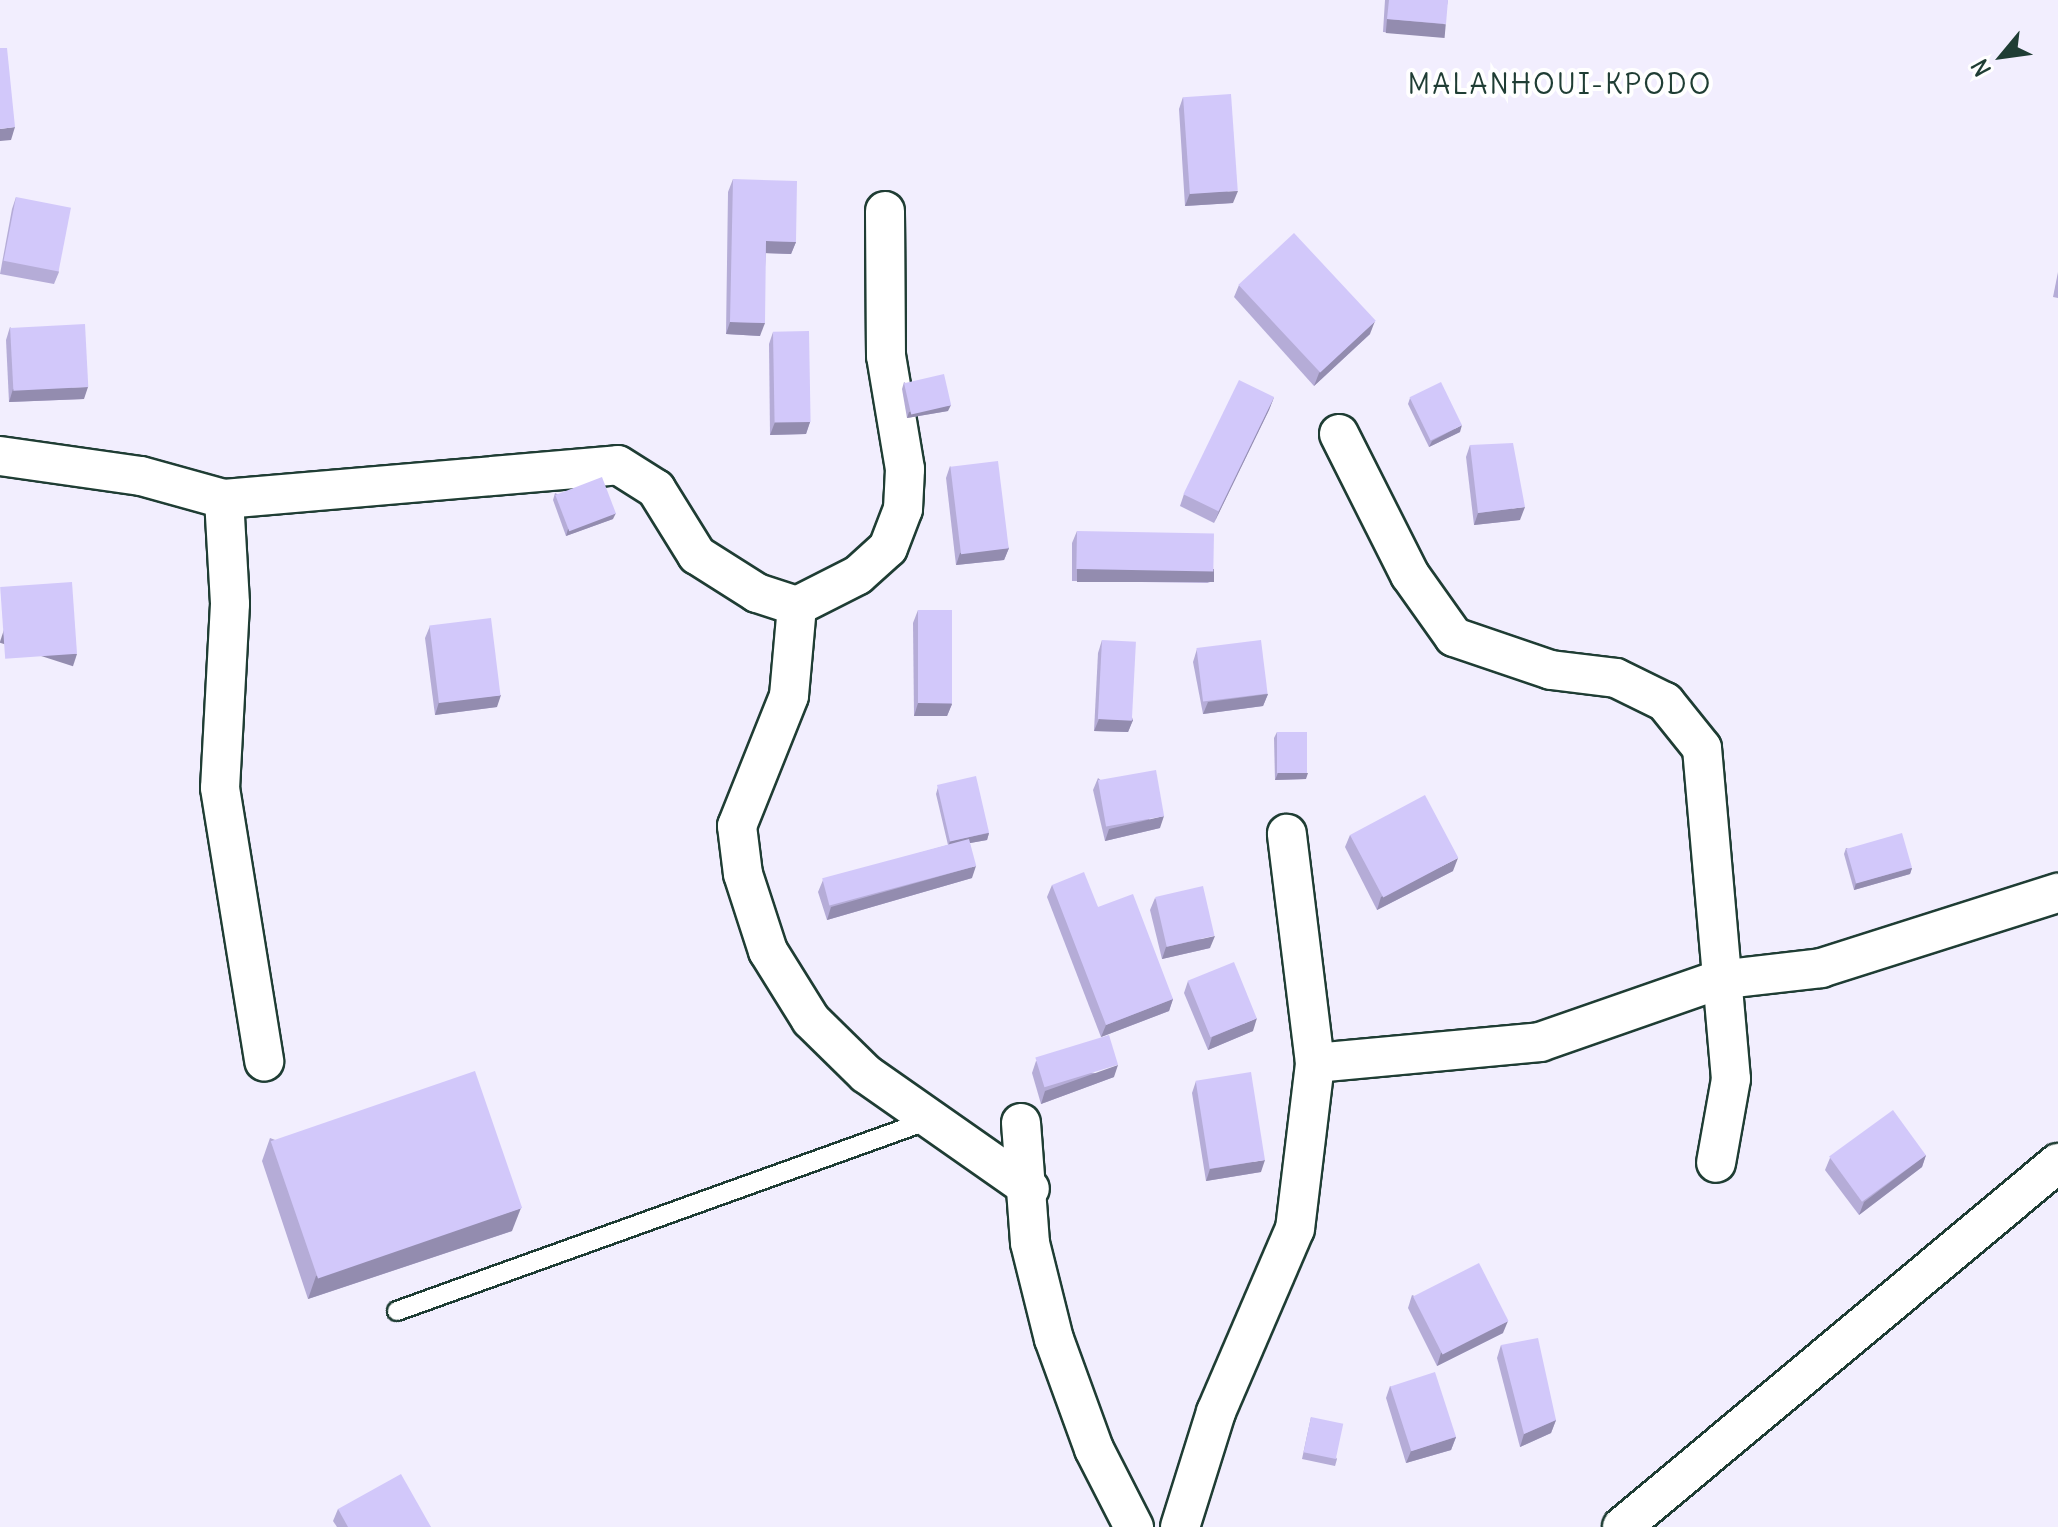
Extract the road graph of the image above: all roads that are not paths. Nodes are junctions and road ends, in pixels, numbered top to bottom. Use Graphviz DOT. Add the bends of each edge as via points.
graph roads {
  1 [pos="885,211"];
  2 [pos="1339,434"];
  3 [pos="0,456"];
  4 [pos="224,499"];
  5 [pos="797,606"];
  6 [pos="1287,834"];
  7 [pos="2058,893"];
  8 [pos="1718,980"];
  9 [pos="264,1061"];
  10 [pos="1315,1063"];
  11 [pos="931,1119"];
  12 [pos="1021,1123"];
  13 [pos="1716,1163"];
  14 [pos="2058,1163"];
  15 [pos="1030,1189"];
  16 [pos="397,1311"];
  17 [pos="1134,1527"];
  18 [pos="1180,1527"];
  19 [pos="1622,1527"];
  1 -- 5 [label="street" via="886,356 905,469 903,509 888,548 858,575"];
  2 -- 8 [label="street" via="1410,575 1454,637 1551,670 1616,678 1665,702 1702,748"];
  3 -- 4 [label="street" via="141,476"];
  4 -- 5 [label="street" via="618,465 656,489 697,555 757,593"];
  4 -- 9 [label="street" via="230,604 220,788"];
  5 -- 11 [label="street" via="789,696 737,826 743,874 768,951 811,1020 866,1074"];
  6 -- 10 [label="street"];
  7 -- 8 [label="street" via="1821,968"];
  8 -- 10 [label="street" via="1540,1042"];
  8 -- 13 [label="street" via="1731,1079"];
  10 -- 18 [label="street" via="1295,1229 1216,1412"];
  11 -- 15 [label="street"];
  11 -- 16 [label="lane"];
  12 -- 15 [label="street"];
  14 -- 19 [label="street"];
  15 -- 17 [label="street" via="1030,1243 1054,1339 1094,1449"];
}
